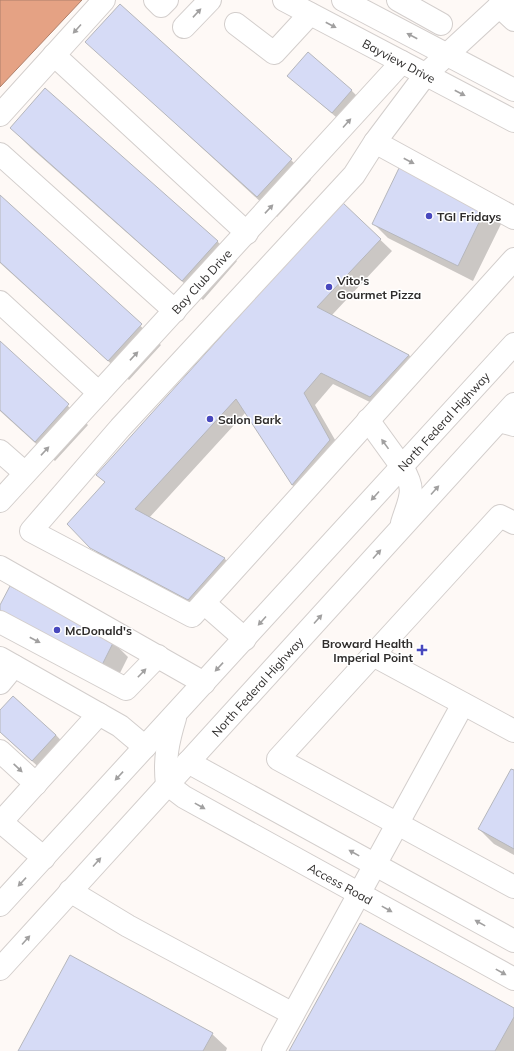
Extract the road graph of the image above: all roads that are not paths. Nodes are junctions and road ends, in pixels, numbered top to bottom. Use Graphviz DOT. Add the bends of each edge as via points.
graph roads {
  1 [pos="104,0"];
  2 [pos="156,0"];
  3 [pos="167,0"];
  4 [pos="210,0"];
  5 [pos="284,0"];
  6 [pos="343,0"];
  7 [pos="398,0"];
  8 [pos="506,9"];
  9 [pos="310,14"];
  10 [pos="236,24"];
  11 [pos="442,24"];
  12 [pos="184,27"];
  13 [pos="447,54"];
  14 [pos="54,55"];
  15 [pos="402,62"];
  16 [pos="426,74"];
  17 [pos="514,90"];
  18 [pos="0,115"];
  19 [pos="514,121"];
  20 [pos="375,142"];
  21 [pos="0,154"];
  22 [pos="514,218"];
  23 [pos="247,232"];
  24 [pos="514,259"];
  25 [pos="0,302"];
  26 [pos="175,312"];
  27 [pos="514,344"];
  28 [pos="99,393"];
  29 [pos="514,404"];
  30 [pos="368,420"];
  31 [pos="506,423"];
  32 [pos="0,451"];
  33 [pos="402,467"];
  34 [pos="25,473"];
  35 [pos="0,501"];
  36 [pos="514,523"];
  37 [pos="400,530"];
  38 [pos="0,567"];
  39 [pos="204,603"];
  40 [pos="0,622"];
  41 [pos="245,639"];
  42 [pos="373,655"];
  43 [pos="158,656"];
  44 [pos="7,662"];
  45 [pos="0,683"];
  46 [pos="204,683"];
  47 [pos="463,704"];
  48 [pos="177,713"];
  49 [pos="99,714"];
  50 [pos="514,731"];
  51 [pos="145,747"];
  52 [pos="0,751"];
  53 [pos="188,762"];
  54 [pos="36,784"];
  55 [pos="168,784"];
  56 [pos="147,807"];
  57 [pos="1,823"];
  58 [pos="397,825"];
  59 [pos="44,858"];
  60 [pos="376,865"];
  61 [pos="514,887"];
  62 [pos="70,891"];
  63 [pos="360,894"];
  64 [pos="0,906"];
  65 [pos="514,941"];
  66 [pos="0,969"];
  67 [pos="514,979"];
  68 [pos="293,1014"];
  69 [pos="273,1051"];
  1 -- 14 [label="street, one-way"];
  2 -- 3 [label="street" via="162,6"];
  12 -- 4 [label="street, one-way"];
  5 -- 9 [label="street, Bayview Drive"];
  13 -- 6 [label="street, one-way"];
  7 -- 11 [label="street"];
  8 -- 13 [label="street"];
  9 -- 10 [label="street" via="274,53"];
  9 -- 15 [label="street, Bayview Drive, one-way"];
  13 -- 16 [label="street"];
  13 -- 17 [label="street"];
  14 -- 18 [label="street"];
  14 -- 23 [label="street"];
  15 -- 16 [label="street, Bayview Drive"];
  23 -- 15 [label="street, Bay Club Drive, one-way"];
  16 -- 19 [label="street, Bayview Drive, one-way"];
  16 -- 20 [label="street"];
  20 -- 22 [label="street, one-way"];
  20 -- 39 [label="street" via="354,175 120,428 31,531 192,616"];
  21 -- 26 [label="street"];
  23 -- 26 [label="street, Bay Club Drive"];
  24 -- 30 [label="street"];
  25 -- 28 [label="street"];
  28 -- 26 [label="street, Bay Club Drive, one-way"];
  27 -- 33 [label="street, North Federal Highway"];
  34 -- 28 [label="street, Bay Club Drive, one-way"];
  29 -- 31 [label="street, North Federal Highway"];
  33 -- 30 [label="street, one-way"];
  30 -- 39 [label="street"];
  37 -- 31 [label="street, North Federal Highway, one-way"];
  32 -- 34 [label="street"];
  33 -- 37 [label="street" via="412,489"];
  33 -- 41 [label="street, North Federal Highway, one-way"];
  34 -- 35 [label="street, Bay Club Drive"];
  36 -- 42 [label="street" via="500,516"];
  53 -- 37 [label="street, North Federal Highway, one-way"];
  38 -- 43 [label="street"];
  39 -- 41 [label="street"];
  40 -- 43 [label="street, one-way" via="126,689"];
  41 -- 46 [label="street, North Federal Highway, one-way"];
  42 -- 47 [label="street"];
  42 -- 58 [label="street" via="278,759"];
  43 -- 46 [label="street"];
  44 -- 45 [label="street"];
  44 -- 49 [label="street"];
  46 -- 48 [label="street, North Federal Highway"];
  47 -- 50 [label="street"];
  47 -- 58 [label="street"];
  48 -- 51 [label="street, North Federal Highway"];
  48 -- 55 [label="street" via="166,751"];
  49 -- 51 [label="street" via="120,726"];
  49 -- 54 [label="street"];
  51 -- 56 [label="street" via="155,761 157,771"];
  51 -- 59 [label="street, North Federal Highway, one-way"];
  52 -- 54 [label="street, one-way"];
  53 -- 55 [label="street, North Federal Highway"];
  60 -- 53 [label="street, one-way"];
  54 -- 57 [label="street"];
  55 -- 56 [label="street, North Federal Highway"];
  55 -- 63 [label="street, Access Road, one-way" via="184,797"];
  62 -- 56 [label="street, North Federal Highway, one-way"];
  57 -- 59 [label="street"];
  58 -- 60 [label="street"];
  58 -- 61 [label="street"];
  59 -- 64 [label="street, North Federal Highway, one-way"];
  60 -- 63 [label="street"];
  65 -- 60 [label="street, one-way"];
  66 -- 62 [label="street, North Federal Highway, one-way"];
  62 -- 68 [label="street" via="128,926"];
  63 -- 67 [label="street, Access Road, one-way"];
  63 -- 68 [label="street"];
  68 -- 69 [label="street"];
}
